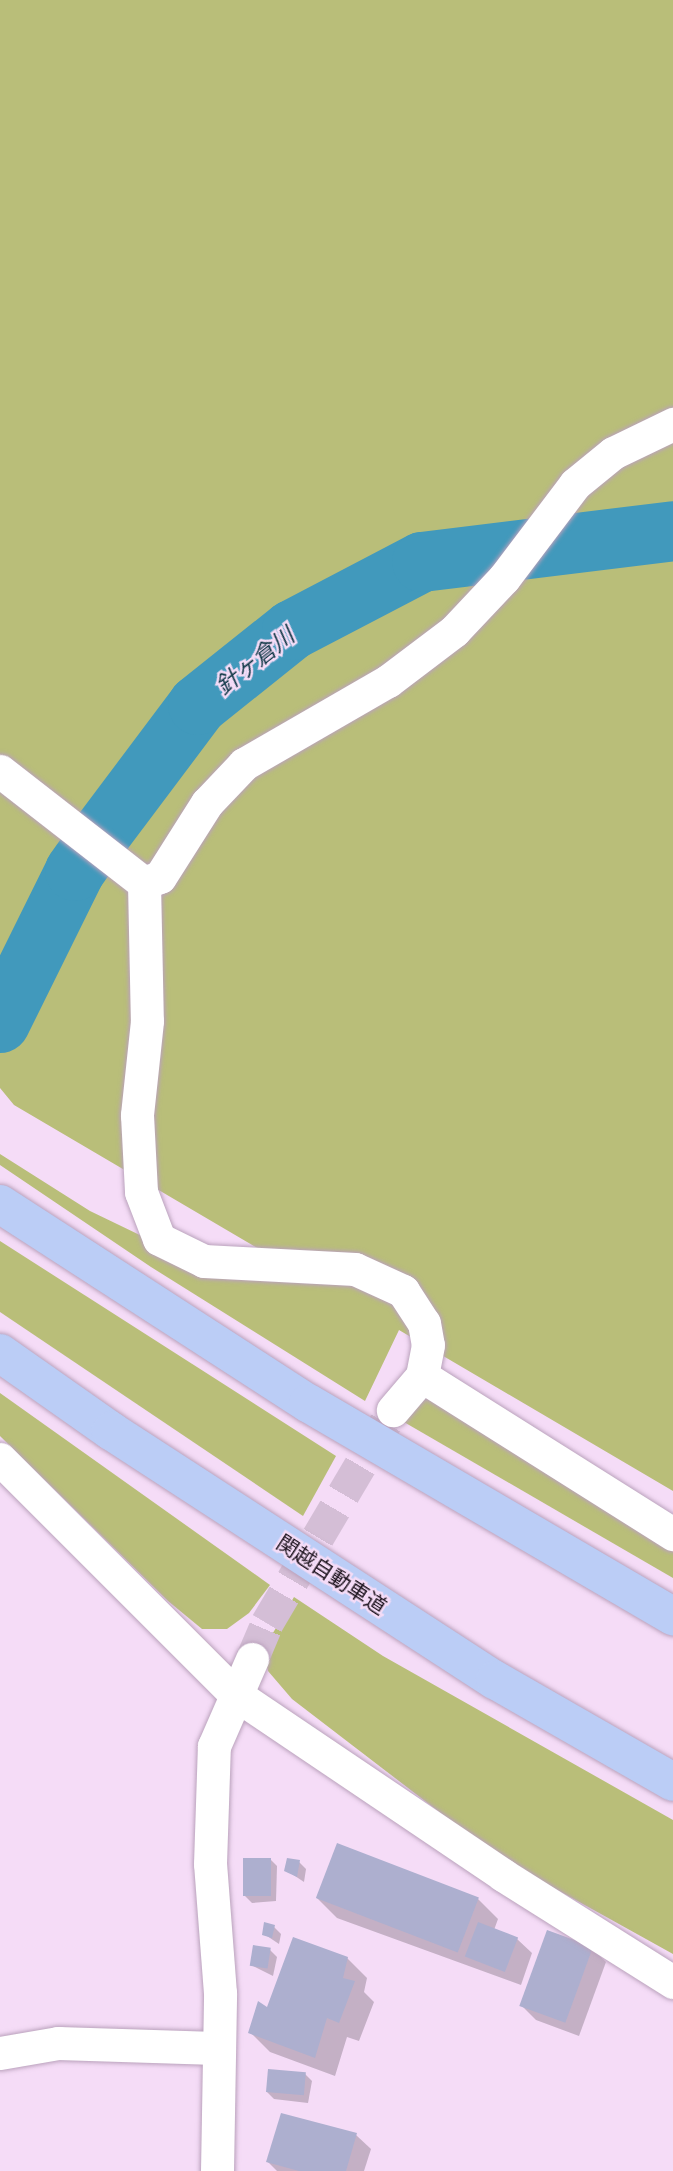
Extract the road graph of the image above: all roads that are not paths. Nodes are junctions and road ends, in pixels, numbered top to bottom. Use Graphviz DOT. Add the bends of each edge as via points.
graph roads {
  1 [pos="673,424"];
  2 [pos="0,771"];
  3 [pos="144,883"];
  4 [pos="0,1204"];
  5 [pos="0,1353"];
  6 [pos="422,1376"];
  7 [pos="393,1410"];
  8 [pos="0,1459"];
  9 [pos="673,1534"];
  10 [pos="673,1616"];
  11 [pos="253,1659"];
  12 [pos="235,1694"];
  13 [pos="673,1782"];
  14 [pos="673,1982"];
  15 [pos="216,2048"];
  16 [pos="0,2053"];
  17 [pos="217,2171"];
  1 -- 3 [label="street" via="613,453 575,484 504,578 454,631 388,681 244,764 207,803 160,877"];
  2 -- 3 [label="street"];
  3 -- 6 [label="street" via="147,1021 138,1128 141,1192 159,1239 204,1261 355,1269 403,1292 424,1323 428,1345"];
  4 -- 10 [label="highway" via="319,1410"];
  5 -- 13 [label="highway, 関越自動車道" via="111,1432 495,1680"];
  6 -- 7 [label="street"];
  6 -- 9 [label="street"];
  8 -- 12 [label="street"];
  11 -- 12 [label="street"];
  12 -- 14 [label="street" via="503,1875"];
  12 -- 15 [label="street" via="214,1746 209,1864 220,1993"];
  15 -- 16 [label="street" via="58,2043"];
  15 -- 17 [label="street"];
}
